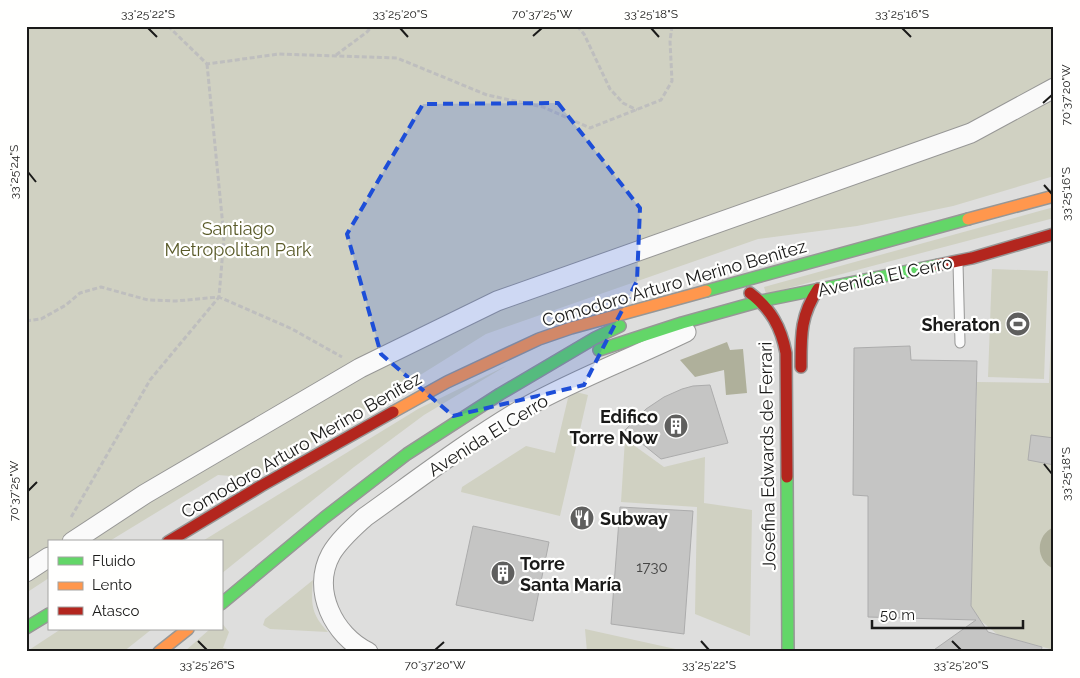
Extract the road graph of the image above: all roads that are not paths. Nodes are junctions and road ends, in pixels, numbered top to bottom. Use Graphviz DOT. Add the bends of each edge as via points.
graph roads {
  1 [pos="1054,88"];
  2 [pos="1054,196"];
  3 [pos="1054,234"];
  4 [pos="958,260"];
  5 [pos="732,284"];
  6 [pos="818,289"];
  7 [pos="680,298"];
  8 [pos="761,301"];
  9 [pos="715,315"];
  10 [pos="960,343"];
  11 [pos="551,365"];
  12 [pos="801,380"];
  13 [pos="69,533"];
  14 [pos="171,540"];
  15 [pos="48,558"];
  16 [pos="26,572"];
  17 [pos="222,603"];
  18 [pos="48,615"];
  19 [pos="26,628"];
  20 [pos="187,630"];
  21 [pos="800,632"];
  22 [pos="159,652"];
  23 [pos="368,652"];
  24 [pos="789,652"];
  1 -- 13 [label="street" via="971,133 496,301 360,368 146,494"];
  2 -- 5 [label="street, Comodoro Arturo Merino Benítez"];
  3 -- 4 [label="street, Avenida El Cerro"];
  4 -- 6 [label="street, Avenida El Cerro"];
  4 -- 10 [label="lane"];
  5 -- 7 [label="street, Comodoro Arturo Merino Benítez"];
  5 -- 8 [label="street, Josefina Edwards de Ferrari"];
  6 -- 8 [label="street, Avenida El Cerro"];
  6 -- 12 [label="street, Josefina Edwards de Ferrari" via="803,315"];
  7 -- 11 [label="street, Avenida El Cerro" via="595,338"];
  7 -- 14 [label="street, Comodoro Arturo Merino Benítez" via="539,339 447,382"];
  8 -- 9 [label="street, Avenida El Cerro"];
  8 -- 24 [label="street, Josefina Edwards de Ferrari" via="779,324 786,353"];
  9 -- 11 [label="street, Avenida El Cerro"];
  9 -- 23 [label="street, Avenida El Cerro" via="678,336 556,392 497,425 351,530 331,554 323,579 324,591 330,613 343,634"];
  11 -- 17 [label="street, Avenida El Cerro" via="400,459"];
  15 -- 16 [label="street"];
  18 -- 19 [label="street"];
  20 -- 22 [label="street"];
  21 -- 24 [label="street, Josefina Edwards de Ferrari"];
}
